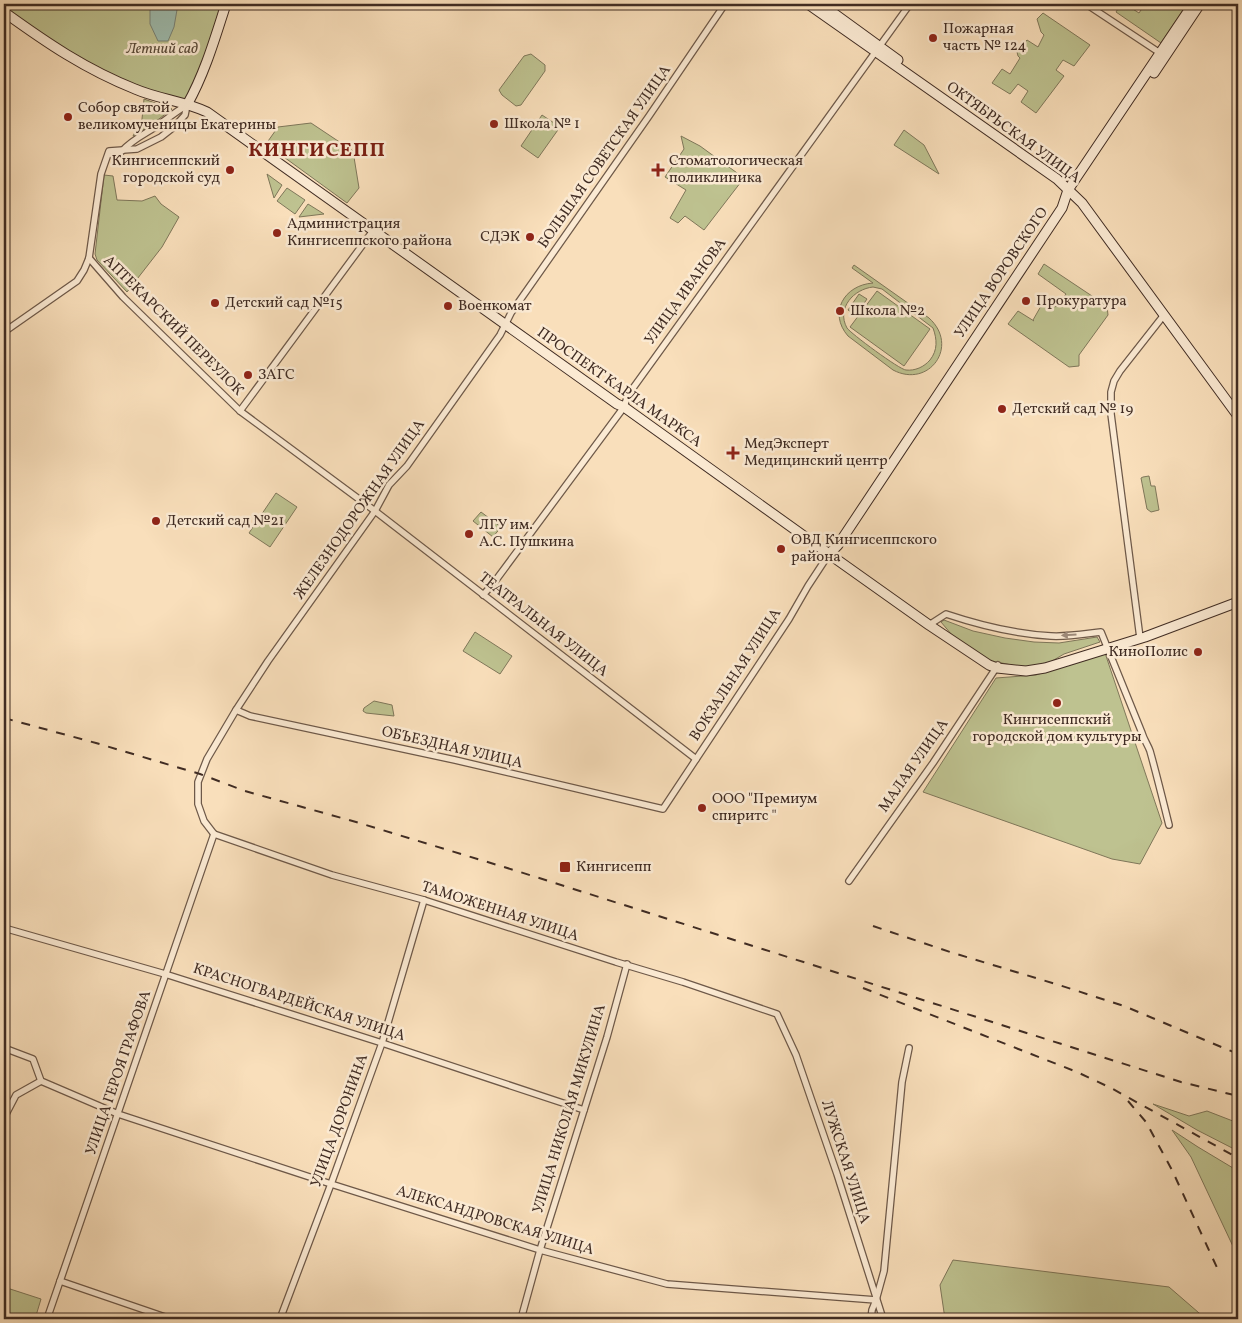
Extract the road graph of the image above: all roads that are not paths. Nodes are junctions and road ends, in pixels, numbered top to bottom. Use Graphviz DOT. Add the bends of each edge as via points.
graph roads {
  1 [pos="226,4"];
  2 [pos="725,4"];
  3 [pos="808,4"];
  4 [pos="822,4"];
  5 [pos="910,4"];
  6 [pos="1086,4"];
  7 [pos="1193,4"];
  8 [pos="1200,4"];
  9 [pos="4,12"];
  10 [pos="878,49"];
  11 [pos="1160,53"];
  12 [pos="187,105"];
  13 [pos="122,151"];
  14 [pos="1073,190"];
  15 [pos="374,229"];
  16 [pos="89,258"];
  17 [pos="1164,315"];
  18 [pos="506,322"];
  19 [pos="4,332"];
  20 [pos="625,406"];
  21 [pos="1238,408"];
  22 [pos="240,411"];
  23 [pos="1238,416"];
  24 [pos="375,511"];
  25 [pos="830,553"];
  26 [pos="483,595"];
  27 [pos="1238,601"];
  28 [pos="931,624"];
  29 [pos="1140,637"];
  30 [pos="1106,647"];
  31 [pos="998,666"];
  32 [pos="236,710"];
  33 [pos="696,759"];
  34 [pos="663,809"];
  35 [pos="1169,825"];
  36 [pos="214,834"];
  37 [pos="849,881"];
  38 [pos="424,900"];
  39 [pos="4,928"];
  40 [pos="627,964"];
  41 [pos="165,974"];
  42 [pos="778,1014"];
  43 [pos="382,1043"];
  44 [pos="4,1048"];
  45 [pos="908,1048"];
  46 [pos="41,1082"];
  47 [pos="584,1110"];
  48 [pos="118,1114"];
  49 [pos="4,1118"];
  50 [pos="331,1184"];
  51 [pos="540,1250"];
  52 [pos="60,1281"];
  53 [pos="876,1300"];
  54 [pos="163,1318"];
  55 [pos="47,1319"];
  56 [pos="171,1319"];
  57 [pos="280,1319"];
  58 [pos="521,1319"];
  59 [pos="871,1319"];
  60 [pos="883,1319"];
  1 -- 12 [label="street" via="203,72"];
  2 -- 18 [label="street, БОЛЬШАЯ СОВЕТСКАЯ УЛИЦА"];
  3 -- 10 [label="street, ОКТЯБРЬСКАЯ УЛИЦА"];
  4 -- 10 [label="street"];
  5 -- 10 [label="street, УЛИЦА ИВАНОВА"];
  6 -- 11 [label="street"];
  7 -- 11 [label="street, УЛИЦА ВОРОВСКОГО"];
  8 -- 14 [label="street"];
  9 -- 12 [label="street, ПРОСПЕКТ КАРЛА МАРКСА" via="87,68 140,91"];
  10 -- 14 [label="street, ОКТЯБРЬСКАЯ УЛИЦА"];
  10 -- 20 [label="street, УЛИЦА ИВАНОВА" via="628,395"];
  11 -- 14 [label="street, УЛИЦА ВОРОВСКОГО"];
  12 -- 13 [label="street" via="136,138"];
  12 -- 13 [label="street" via="185,115 161,137 138,149"];
  12 -- 15 [label="street, ПРОСПЕКТ КАРЛА МАРКСА" via="202,110"];
  13 -- 16 [label="street" via="109,151 101,174"];
  14 -- 17 [label="street, ОКТЯБРЬСКАЯ УЛИЦА"];
  14 -- 21 [label="street" via="1081,193"];
  14 -- 25 [label="street, УЛИЦА ВОРОВСКОГО"];
  15 -- 18 [label="street, ПРОСПЕКТ КАРЛА МАРКСА"];
  15 -- 22 [label="street, АПТЕКАРСКИЙ ПЕРЕУЛОК"];
  16 -- 19 [label="street" via="78,281"];
  16 -- 22 [label="street, АПТЕКАРСКИЙ ПЕРЕУЛОК" via="123,297"];
  17 -- 23 [label="street, ОКТЯБРЬСКАЯ УЛИЦА"];
  17 -- 29 [label="street" via="1120,371 1110,392 1110,414"];
  18 -- 20 [label="street, ПРОСПЕКТ КАРЛА МАРКСА"];
  18 -- 24 [label="street, ЖЕЛЕЗНОДОРОЖНАЯ УЛИЦА" via="407,466 389,485"];
  20 -- 25 [label="street, ПРОСПЕКТ КАРЛА МАРКСА"];
  20 -- 26 [label="street, УЛИЦА ИВАНОВА"];
  22 -- 24 [label="street, АПТЕКАРСКИЙ ПЕРЕУЛОК"];
  24 -- 26 [label="street, ТЕАТРАЛЬНАЯ УЛИЦА"];
  24 -- 32 [label="street, ЖЕЛЕЗНОДОРОЖНАЯ УЛИЦА"];
  25 -- 28 [label="street, ПРОСПЕКТ КАРЛА МАРКСА"];
  25 -- 33 [label="street, ВОКЗАЛЬНАЯ УЛИЦА"];
  26 -- 33 [label="street, ТЕАТРАЛЬНАЯ УЛИЦА"];
  27 -- 29 [label="street, ПРОСПЕКТ КАРЛА МАРКСА"];
  30 -- 28 [label="street, one-way" via="1101,632 1052,636 1017,632 946,614"];
  28 -- 31 [label="street, ПРОСПЕКТ КАРЛА МАРКСА" via="989,665"];
  29 -- 30 [label="street, ПРОСПЕКТ КАРЛА МАРКСА"];
  30 -- 31 [label="street, ПРОСПЕКТ КАРЛА МАРКСА" via="1045,668 1026,671"];
  30 -- 35 [label="street" via="1150,748"];
  31 -- 37 [label="street, МАЛАЯ УЛИЦА"];
  32 -- 34 [label="street, ОБЪЕЗДНАЯ УЛИЦА" via="250,716"];
  32 -- 36 [label="street, ЖЕЛЕЗНОДОРОЖНАЯ УЛИЦА" via="206,759 198,782 198,804 204,822"];
  33 -- 34 [label="street, ВОКЗАЛЬНАЯ УЛИЦА"];
  36 -- 38 [label="street, ТАМОЖЕННАЯ УЛИЦА" via="332,875"];
  36 -- 41 [label="street, УЛИЦА ГЕРОЯ ГРАФОВА"];
  38 -- 40 [label="street, ТАМОЖЕННАЯ УЛИЦА"];
  38 -- 43 [label="street, УЛИЦА ДОРОНИНА"];
  39 -- 41 [label="street, КРАСНОГВАРДЕЙСКАЯ УЛИЦА"];
  40 -- 42 [label="street, ТАМОЖЕННАЯ УЛИЦА"];
  40 -- 47 [label="street, УЛИЦА НИКОЛАЯ МИКУЛИНА"];
  41 -- 43 [label="street, КРАСНОГВАРДЕЙСКАЯ УЛИЦА"];
  41 -- 48 [label="street, УЛИЦА ГЕРОЯ ГРАФОВА"];
  42 -- 53 [label="street, ЛУЖСКАЯ УЛИЦА" via="796,1055 837,1174"];
  43 -- 47 [label="street, КРАСНОГВАРДЕЙСКАЯ УЛИЦА"];
  43 -- 50 [label="street, УЛИЦА ДОРОНИНА"];
  44 -- 46 [label="street" via="33,1059"];
  45 -- 53 [label="street" via="884,1271"];
  46 -- 48 [label="street, АЛЕКСАНДРОВСКАЯ УЛИЦА"];
  46 -- 49 [label="street" via="16,1095"];
  47 -- 51 [label="street, УЛИЦА НИКОЛАЯ МИКУЛИНА"];
  48 -- 50 [label="street, АЛЕКСАНДРОВСКАЯ УЛИЦА"];
  48 -- 52 [label="street, УЛИЦА ГЕРОЯ ГРАФОВА"];
  50 -- 51 [label="street, АЛЕКСАНДРОВСКАЯ УЛИЦА"];
  50 -- 57 [label="street, УЛИЦА ДОРОНИНА"];
  51 -- 53 [label="street, АЛЕКСАНДРОВСКАЯ УЛИЦА" via="667,1284"];
  51 -- 58 [label="street, УЛИЦА НИКОЛАЯ МИКУЛИНА"];
  52 -- 54 [label="street"];
  52 -- 55 [label="street, УЛИЦА ГЕРОЯ ГРАФОВА"];
  53 -- 59 [label="street"];
  53 -- 60 [label="street, ЛУЖСКАЯ УЛИЦА"];
  54 -- 56 [label="street"];
}
